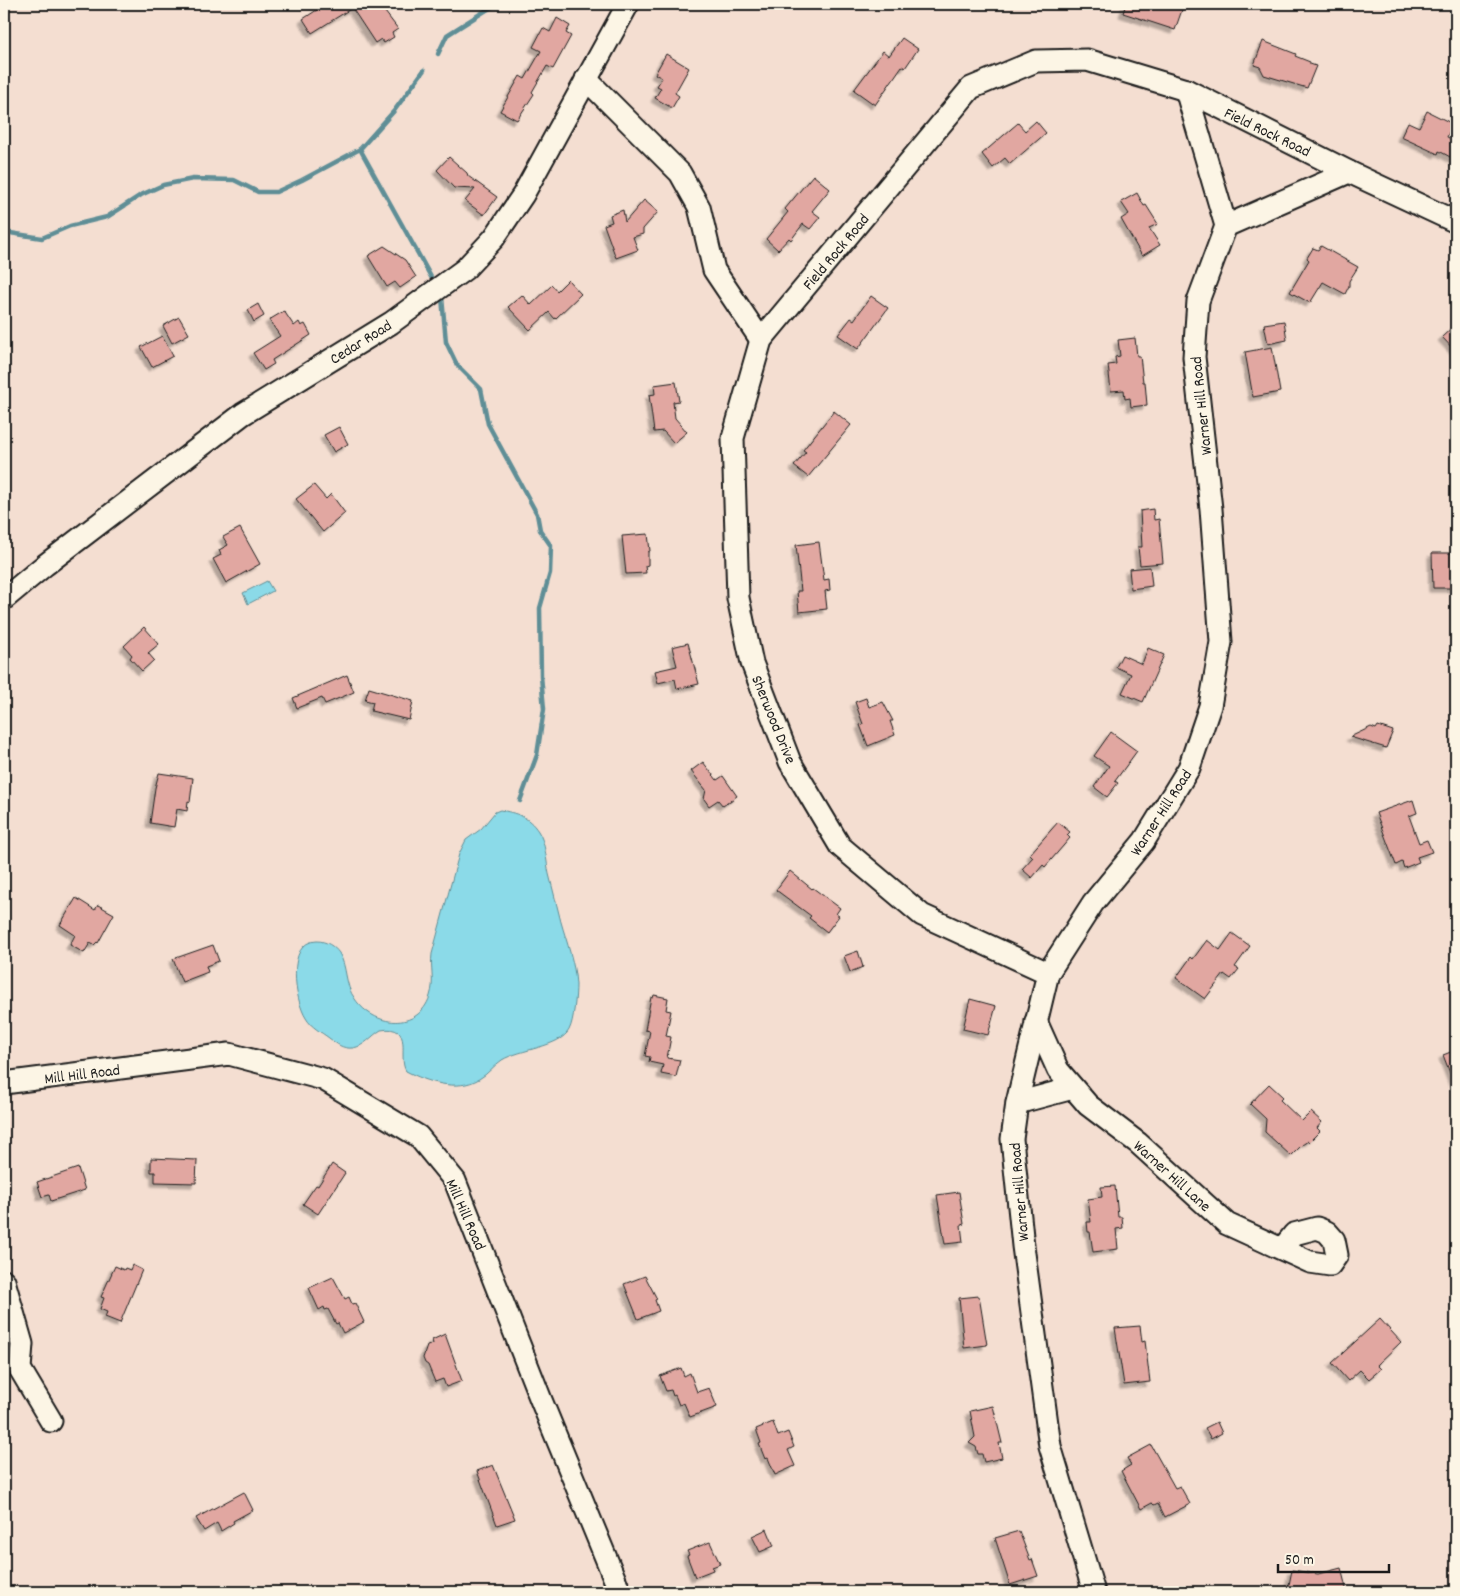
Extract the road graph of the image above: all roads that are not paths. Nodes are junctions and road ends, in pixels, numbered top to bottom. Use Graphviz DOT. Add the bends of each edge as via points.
graph roads {
  1 [pos="628,4"];
  2 [pos="586,79"];
  3 [pos="1186,90"];
  4 [pos="1349,172"];
  5 [pos="1456,222"];
  6 [pos="1226,226"];
  7 [pos="761,340"];
  8 [pos="4,600"];
  9 [pos="1048,973"];
  10 [pos="1036,1022"];
  11 [pos="4,1083"];
  12 [pos="1073,1088"];
  13 [pos="1017,1103"];
  14 [pos="1282,1249"];
  15 [pos="4,1281"];
  16 [pos="51,1421"];
  17 [pos="620,1592"];
  18 [pos="1094,1592"];
  1 -- 2 [label="street, Cedar Road"];
  2 -- 7 [label="street" via="680,173 699,207 714,270"];
  2 -- 8 [label="street, Cedar Road" via="523,195 494,238 465,269 390,322 244,414 45,564"];
  3 -- 4 [label="street, Field Rock Road"];
  3 -- 6 [label="street"];
  3 -- 7 [label="street, Field Rock Road" via="1088,60 1036,61 971,88"];
  4 -- 5 [label="street"];
  4 -- 6 [label="street"];
  6 -- 9 [label="street, Warner Hill Road" via="1198,301 1194,356 1221,642 1210,706 1189,768 1144,842 1093,904"];
  7 -- 9 [label="street, Sherwood Drive" via="733,438 738,598 752,663 790,762 840,846 922,915"];
  9 -- 10 [label="street, Warner Hill Road"];
  10 -- 12 [label="street, Warner Hill Lane" via="1058,1070"];
  10 -- 13 [label="street, Warner Hill Road"];
  11 -- 17 [label="street, Mill Hill Road" via="229,1054 323,1079 418,1136 456,1181"];
  12 -- 13 [label="street"];
  12 -- 14 [label="street, Warner Hill Lane" via="1088,1105 1138,1143 1227,1224"];
  13 -- 18 [label="street, Warner Hill Road" via="1013,1155 1050,1446"];
  15 -- 16 [label="street" via="22,1344 20,1369"];
}
